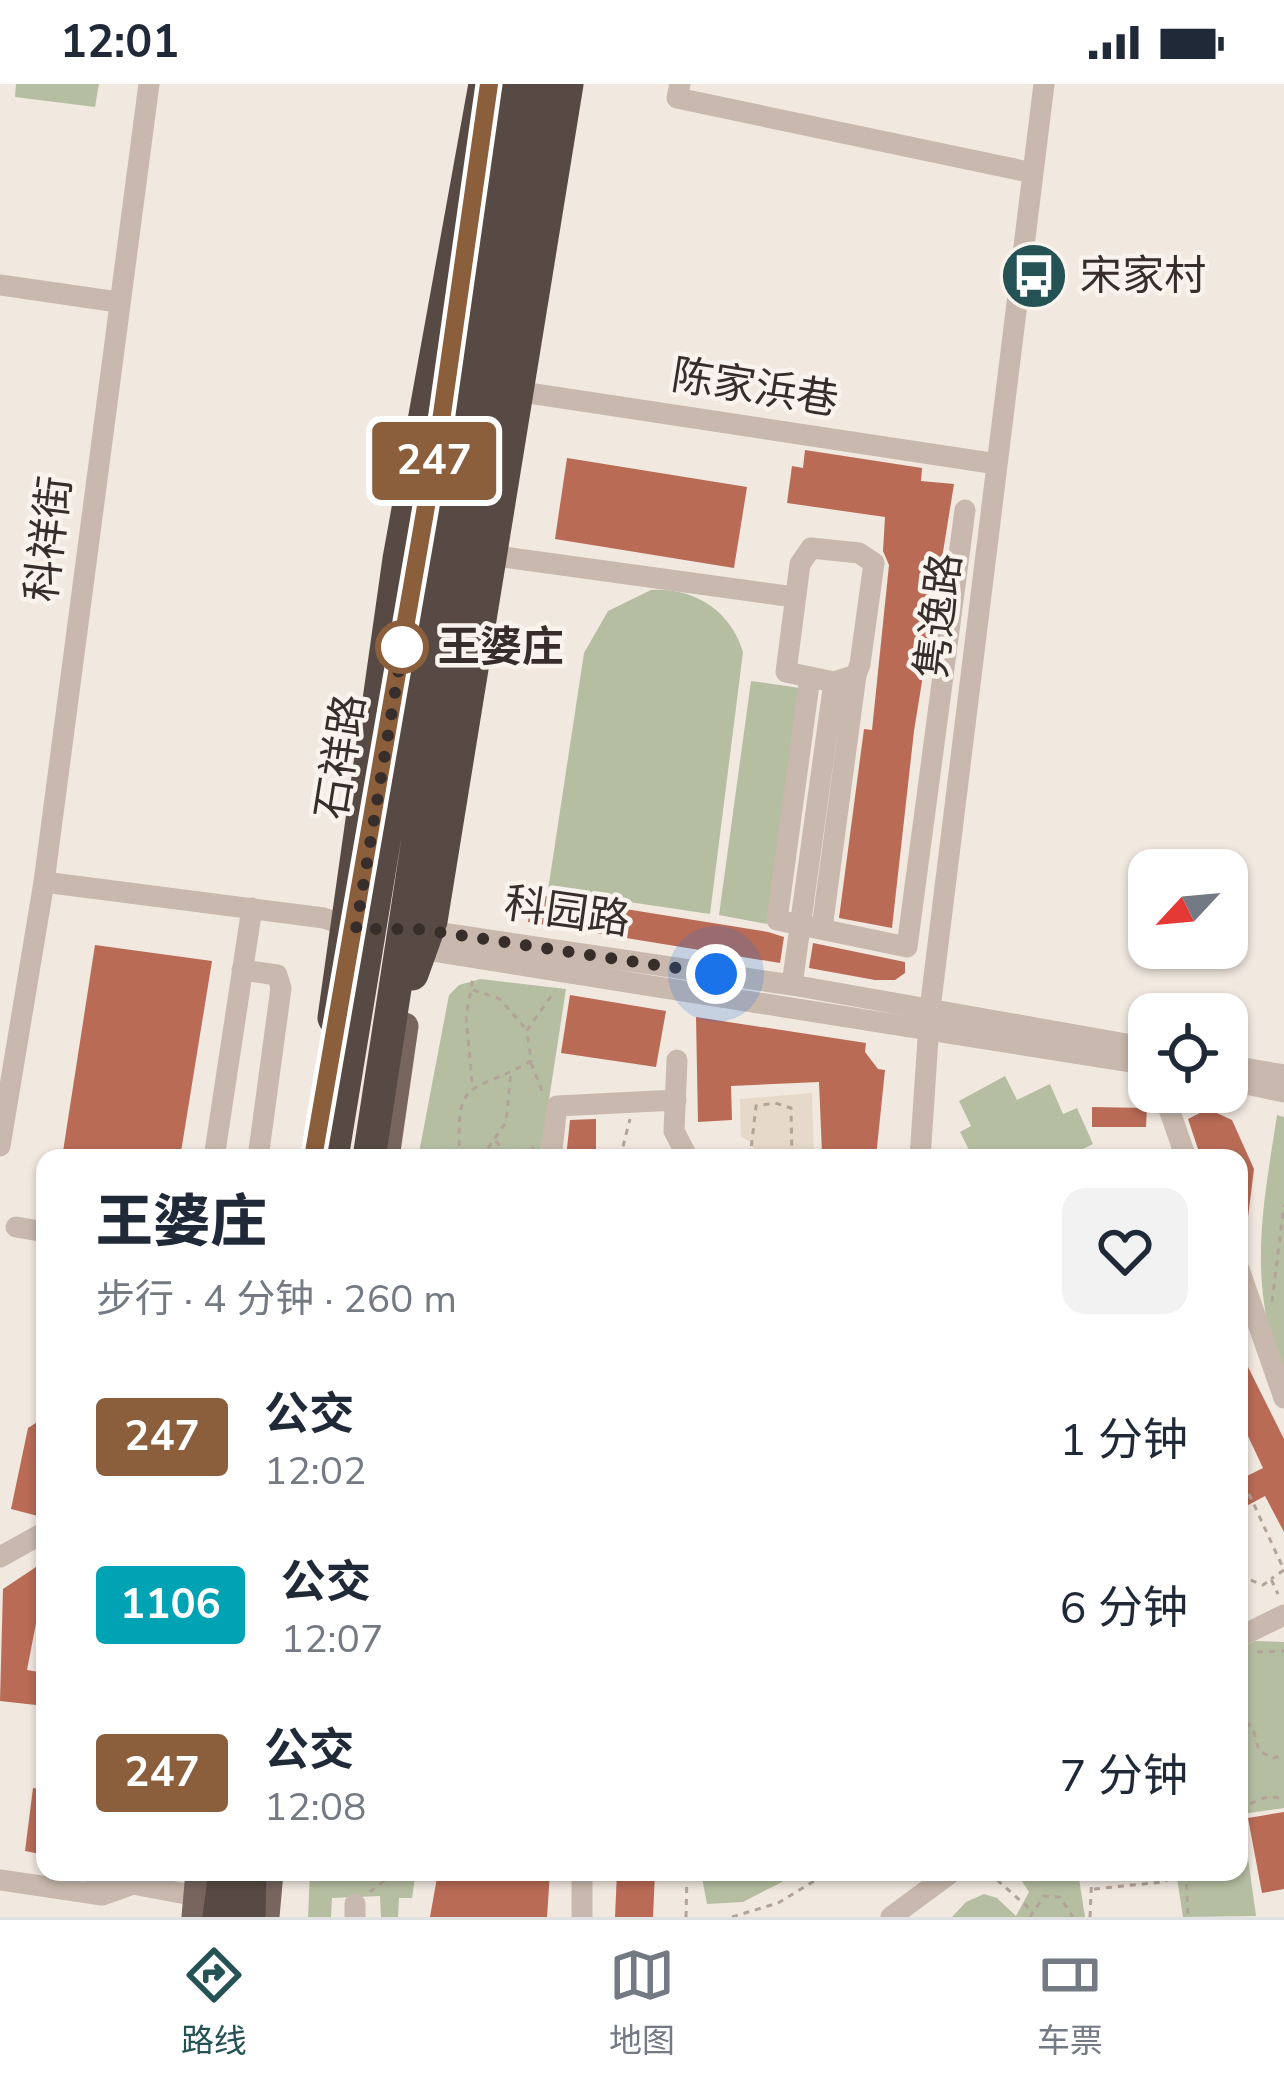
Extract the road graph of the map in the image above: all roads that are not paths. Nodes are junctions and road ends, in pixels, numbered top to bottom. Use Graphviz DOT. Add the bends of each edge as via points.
graph roads {
  1 [pos="149,84"];
  2 [pos="487,84"];
  3 [pos="509,84"];
  4 [pos="534,84"];
  5 [pos="550,84"];
  6 [pos="567,84"];
  7 [pos="680,84"];
  8 [pos="1044,84"];
  9 [pos="1033,173"];
  10 [pos="0,285"];
  11 [pos="118,302"];
  12 [pos="502,389"];
  13 [pos="997,464"];
  14 [pos="965,510"];
  15 [pos="476,554"];
  16 [pos="794,597"];
  17 [pos="856,675"];
  18 [pos="810,677"];
  19 [pos="834,682"];
  20 [pos="44,882"];
  21 [pos="251,908"];
  22 [pos="812,926"];
  23 [pos="356,929"];
  24 [pos="417,939"];
  25 [pos="242,970"];
  26 [pos="791,985"];
  27 [pos="929,1019"];
  28 [pos="1128,1045"];
  29 [pos="386,1046"];
  30 [pos="677,1060"];
  31 [pos="1128,1061"];
  32 [pos="1248,1069"];
  33 [pos="1284,1075"];
  34 [pos="1248,1085"];
  35 [pos="1284,1093"];
  36 [pos="676,1100"];
  37 [pos="634,1102"];
  38 [pos="1169,1113"];
  39 [pos="674,1131"];
  40 [pos="1,1134"];
  41 [pos="215,1149"];
  42 [pos="258,1149"];
  43 [pos="315,1149"];
  44 [pos="316,1149"];
  45 [pos="333,1149"];
  46 [pos="370,1149"];
  47 [pos="387,1149"];
  48 [pos="551,1149"];
  49 [pos="683,1149"];
  50 [pos="921,1149"];
  51 [pos="1183,1149"];
  52 [pos="16,1227"];
  53 [pos="36,1230"];
  54 [pos="1248,1295"];
  55 [pos="1284,1398"];
  56 [pos="36,1537"];
  57 [pos="0,1556"];
  58 [pos="1284,1615"];
  59 [pos="1248,1642"];
  60 [pos="0,1880"];
  61 [pos="129,1881"];
  62 [pos="145,1881"];
  63 [pos="582,1881"];
  64 [pos="940,1881"];
  65 [pos="248,1890"];
  66 [pos="204,1898"];
  67 [pos="266,1917"];
  68 [pos="582,1917"];
  69 [pos="891,1917"];
  1 -- 11 [label="street, 科祥街"];
  2 -- 23 [label="main road, 石祥路" via="446,395"];
  2 -- 43 [label="highway" via="399,559"];
  3 -- 45 [label="highway"];
  4 -- 29 [label="highway"];
  5 -- 12 [label="main road"];
  6 -- 29 [label="highway" via="431,921"];
  7 -- 9 [label="street" via="677,98"];
  8 -- 9 [label="street, 隽逸路"];
  9 -- 13 [label="street, 隽逸路"];
  10 -- 11 [label="street"];
  11 -- 20 [label="street, 科祥街"];
  12 -- 13 [label="street, 陈家浜巷"];
  12 -- 15 [label="main road"];
  13 -- 27 [label="street, 隽逸路"];
  14 -- 22 [label="street" via="908,947"];
  15 -- 16 [label="street"];
  15 -- 24 [label="main road"];
  16 -- 17 [label="street" via="811,548 859,553 874,563"];
  16 -- 18 [label="street" via="786,672"];
  17 -- 19 [label="street"];
  17 -- 22 [label="street"];
  18 -- 19 [label="street"];
  18 -- 22 [label="street" via="777,920"];
  19 -- 22 [label="street"];
  20 -- 21 [label="street, 科园路"];
  20 -- 40 [label="street, 科祥街"];
  21 -- 23 [label="street, 科园路"];
  21 -- 25 [label="street"];
  22 -- 26 [label="street"];
  23 -- 24 [label="street, 科园路"];
  23 -- 44 [label="main road, 石祥路"];
  24 -- 26 [label="street, 科园路"];
  24 -- 27 [label="street, 科园路" via="478,959"];
  24 -- 47 [label="main road"];
  25 -- 41 [label="street"];
  25 -- 42 [label="street" via="277,975 281,988"];
  26 -- 27 [label="street, 科园路"];
  27 -- 28 [label="street, 科园路"];
  27 -- 31 [label="street, 科园路"];
  27 -- 50 [label="street, 隽逸路"];
  29 -- 46 [label="highway"];
  30 -- 36 [label="street"];
  32 -- 33 [label="street"];
  34 -- 35 [label="street"];
  36 -- 37 [label="street"];
  36 -- 39 [label="street"];
  37 -- 39 [label="street"];
  37 -- 48 [label="street" via="556,1106"];
  38 -- 51 [label="street"];
  39 -- 49 [label="street"];
  52 -- 53 [label="street"];
  54 -- 55 [label="street"];
  56 -- 57 [label="street"];
  58 -- 59 [label="street"];
  60 -- 61 [label="street" via="102,1895"];
  62 -- 66 [label="street"];
  63 -- 68 [label="street"];
  64 -- 69 [label="street"];
  65 -- 66 [label="highway"];
  65 -- 67 [label="main road"];
}
